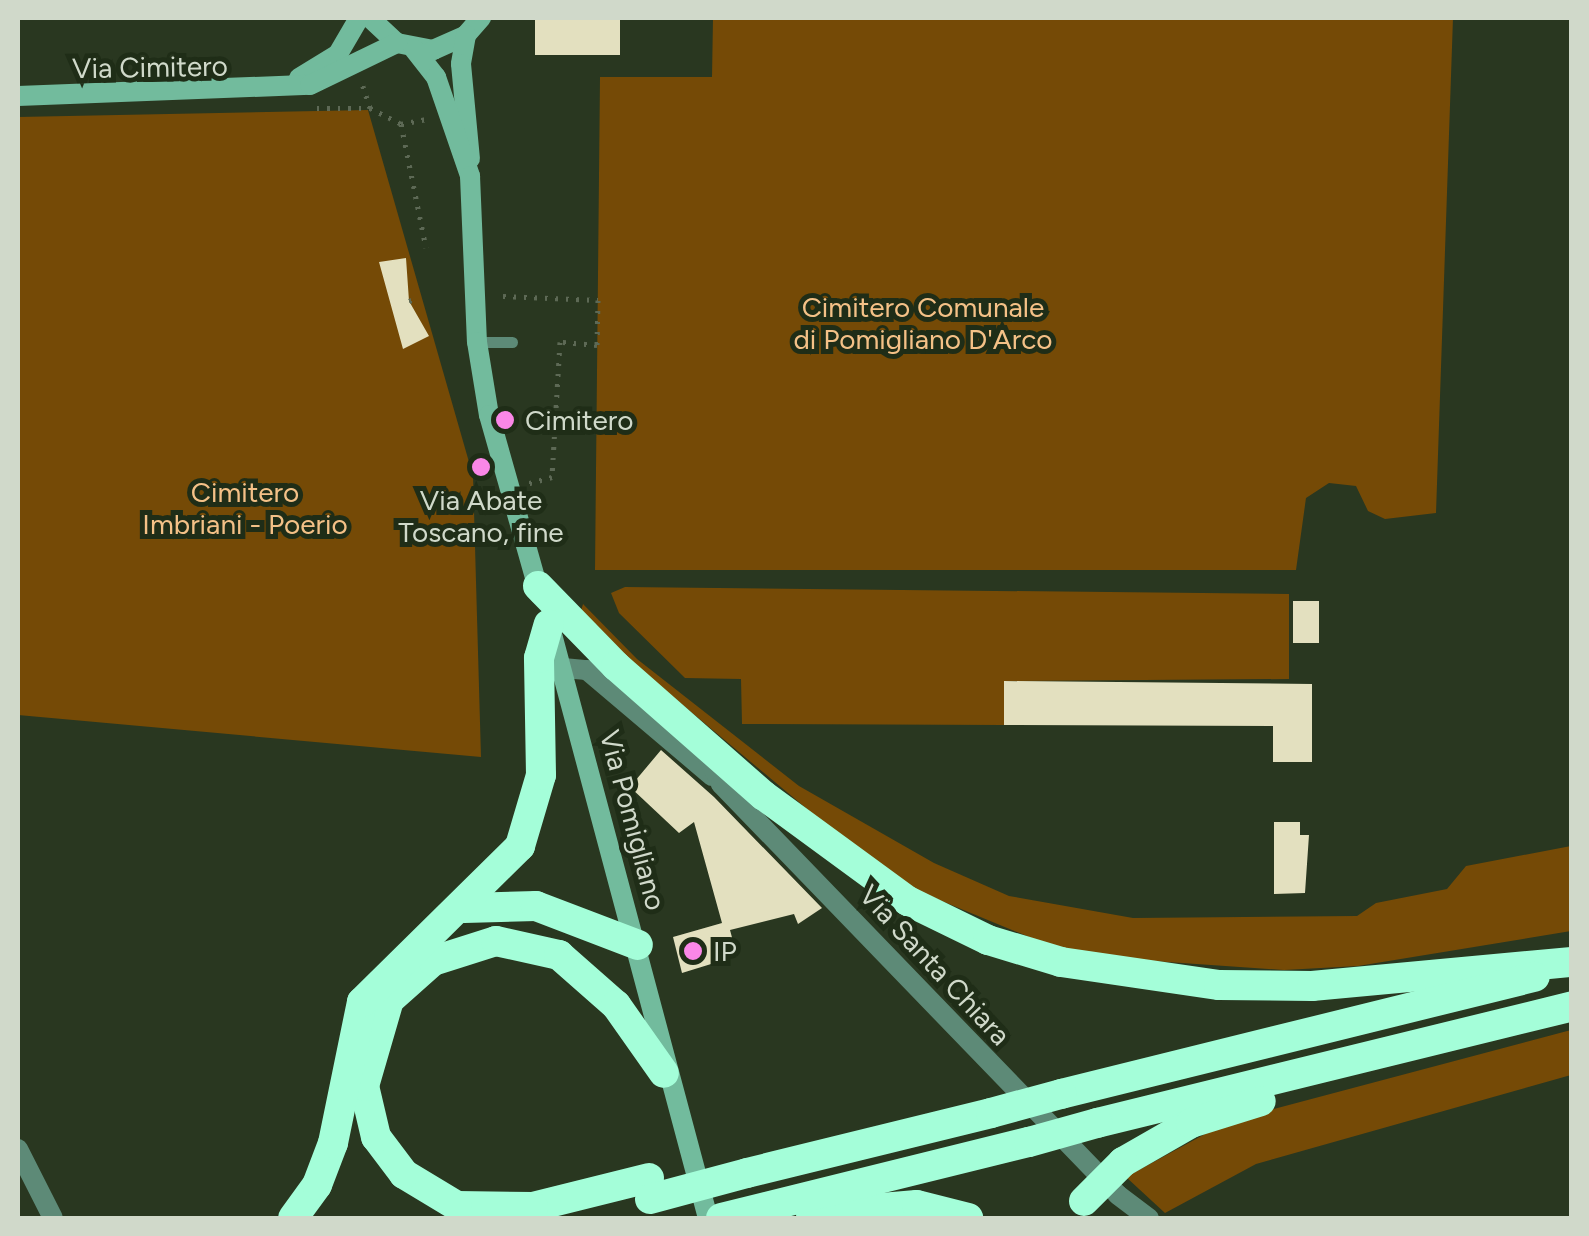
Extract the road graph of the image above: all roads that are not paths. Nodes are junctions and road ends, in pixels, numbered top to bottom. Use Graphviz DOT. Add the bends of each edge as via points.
graph roads {
  1 [pos="359,18"];
  2 [pos="370,18"];
  3 [pos="481,18"];
  4 [pos="466,36"];
  5 [pos="406,46"];
  6 [pos="283,89"];
  7 [pos="18,96"];
  8 [pos="470,176"];
  9 [pos="477,342"];
  10 [pos="512,342"];
  11 [pos="538,586"];
  12 [pos="549,624"];
  13 [pos="563,668"];
  14 [pos="697,736"];
  15 [pos="721,784"];
  16 [pos="464,908"];
  17 [pos="638,945"];
  18 [pos="1572,965"];
  19 [pos="1572,1006"];
  20 [pos="1480,1026"];
  21 [pos="664,1074"];
  22 [pos="18,1149"];
  23 [pos="649,1189"];
  24 [pos="1081,1210"];
  25 [pos="732,1216"];
  26 [pos="53,1218"];
  27 [pos="292,1218"];
  28 [pos="573,1218"];
  29 [pos="708,1218"];
  30 [pos="968,1218"];
  31 [pos="1149,1218"];
  1 -- 6 [label="main road" via="338,54"];
  2 -- 5 [label="main road"];
  3 -- 4 [label="main road"];
  4 -- 5 [label="main road, Via Cimitero" via="433,50"];
  4 -- 8 [label="main road" via="461,64"];
  5 -- 6 [label="main road, Via Cimitero" via="310,86"];
  5 -- 8 [label="main road" via="436,78"];
  6 -- 7 [label="main road, Via Cimitero"];
  8 -- 9 [label="main road, Via Pomigliano"];
  9 -- 10 [label="lane"];
  9 -- 11 [label="main road, Via Pomigliano" via="489,415"];
  11 -- 12 [label="main road, Via Pomigliano"];
  11 -- 14 [label="highway"];
  12 -- 13 [label="main road, Via Pomigliano"];
  12 -- 16 [label="highway" via="539,658 544,702 532,807 520,846"];
  13 -- 15 [label="street" via="587,670"];
  13 -- 17 [label="main road, Via Pomigliano"];
  14 -- 15 [label="street, Via Santa Chiara"];
  14 -- 18 [label="highway" via="790,816 908,901 988,940 1061,962 1203,983 1312,986"];
  15 -- 31 [label="street, Via Santa Chiara" via="1118,1195"];
  16 -- 17 [label="highway" via="536,906"];
  16 -- 27 [label="highway" via="362,1002 333,1143 316,1185"];
  17 -- 21 [label="main road, Via Pomigliano"];
  18 -- 23 [label="highway, bridge" via="938,1127 849,1131"];
  19 -- 20 [label="highway"];
  20 -- 24 [label="highway, bridge" via="1404,1062 1191,1124 1123,1162"];
  20 -- 25 [label="highway, bridge"];
  21 -- 23 [label="highway" via="616,1004 583,974 559,956 496,941 433,961 389,1000 364,1086 376,1137 404,1174 457,1206 533,1207"];
  21 -- 29 [label="main road, Via Pomigliano"];
  22 -- 26 [label="street"];
  23 -- 28 [label="highway"];
  25 -- 30 [label="highway" via="917,1204"];
}
